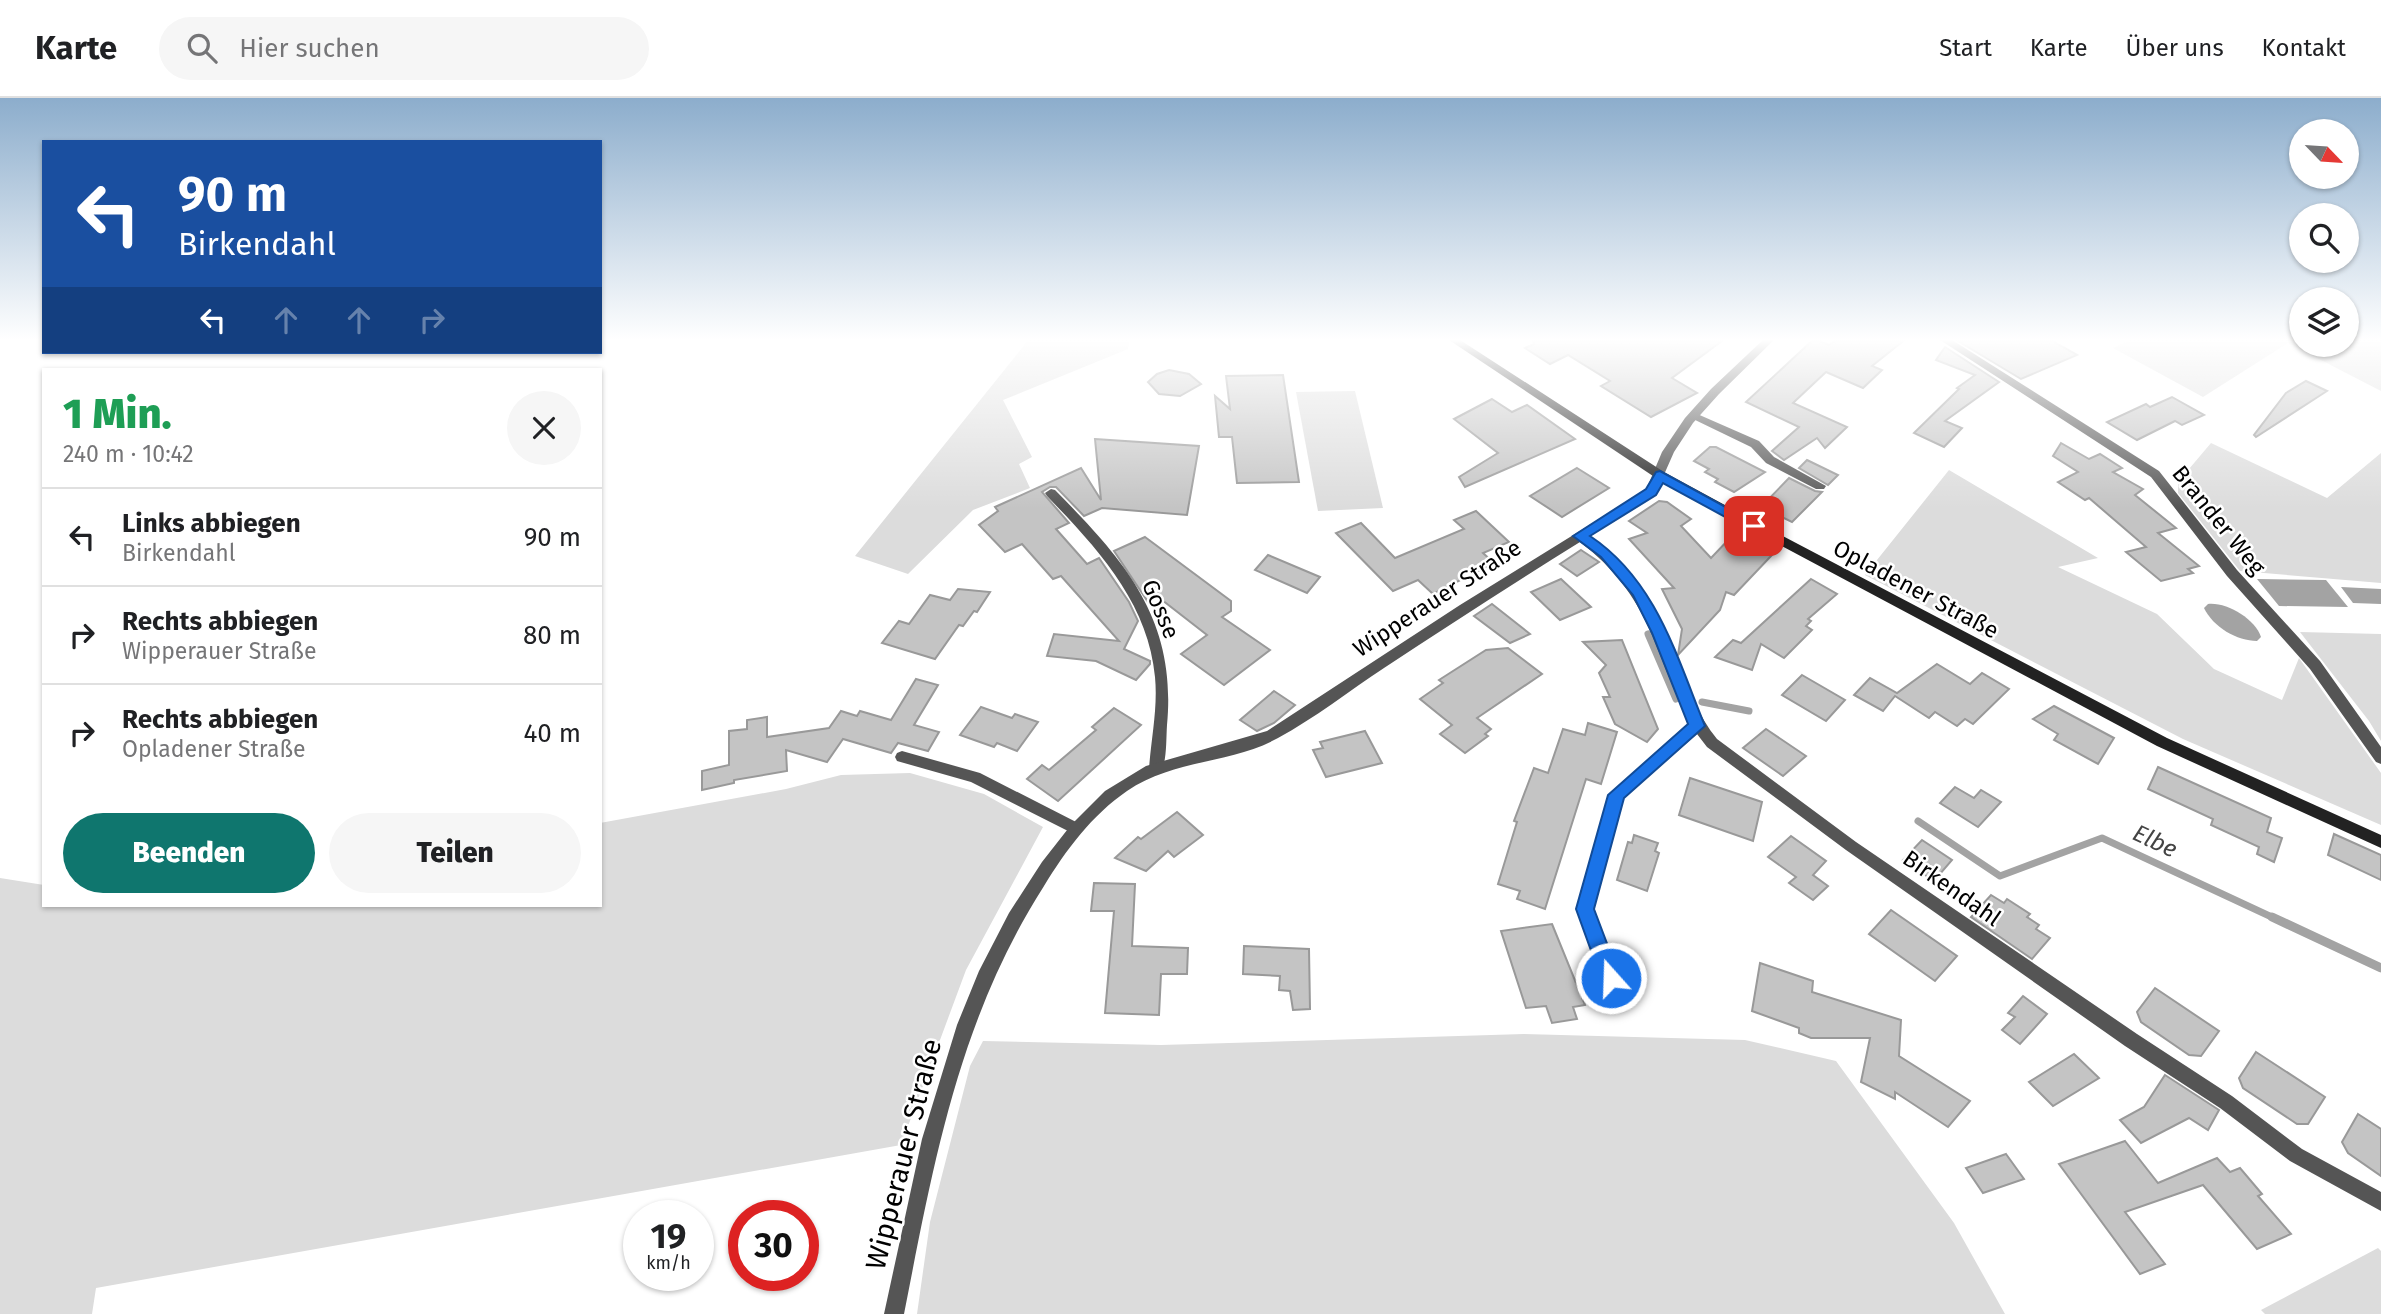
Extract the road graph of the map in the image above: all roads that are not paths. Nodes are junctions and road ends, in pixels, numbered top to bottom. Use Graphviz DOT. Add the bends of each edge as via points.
graph roads {
  1 [pos="1538,395"];
  2 [pos="1712,395"];
  3 [pos="2031,395"];
  4 [pos="1695,415"];
  5 [pos="1660,475"];
  6 [pos="1820,486"];
  7 [pos="1051,493"];
  8 [pos="1580,536"];
  9 [pos="1696,726"];
  10 [pos="902,757"];
  11 [pos="2381,758"];
  12 [pos="1156,769"];
  13 [pos="1075,828"];
  14 [pos="2381,842"];
  15 [pos="1611,978"];
  16 [pos="2381,1202"];
  17 [pos="894,1314"];
  1 -- 5 [label="main road, Opladener Straße"];
  2 -- 4 [label="street, Wipperauer Straße"];
  3 -- 11 [label="street, Brander Weg" via="2155,474 2232,573 2315,665"];
  4 -- 5 [label="street, Wipperauer Straße" via="1666,454"];
  4 -- 6 [label="street" via="1755,444 1770,460"];
  5 -- 8 [label="street, Wipperauer Straße" via="1651,492"];
  5 -- 14 [label="main road, Opladener Straße" via="2105,713"];
  7 -- 12 [label="street, Gosse" via="1093,536 1145,612 1162,678"];
  8 -- 9 [label="street, Birkendahl" via="1606,554 1640,592"];
  8 -- 12 [label="street, Wipperauer Straße" via="1272,735"];
  9 -- 15 [label="street" via="1616,795 1585,909"];
  9 -- 16 [label="street, Birkendahl" via="1712,743 1851,846 2226,1102 2296,1155"];
  10 -- 13 [label="street" via="975,777"];
  12 -- 13 [label="street, Wipperauer Straße" via="1128,783"];
  13 -- 17 [label="street, Wipperauer Straße" via="1007,928 960,1036 938,1107"];
}
